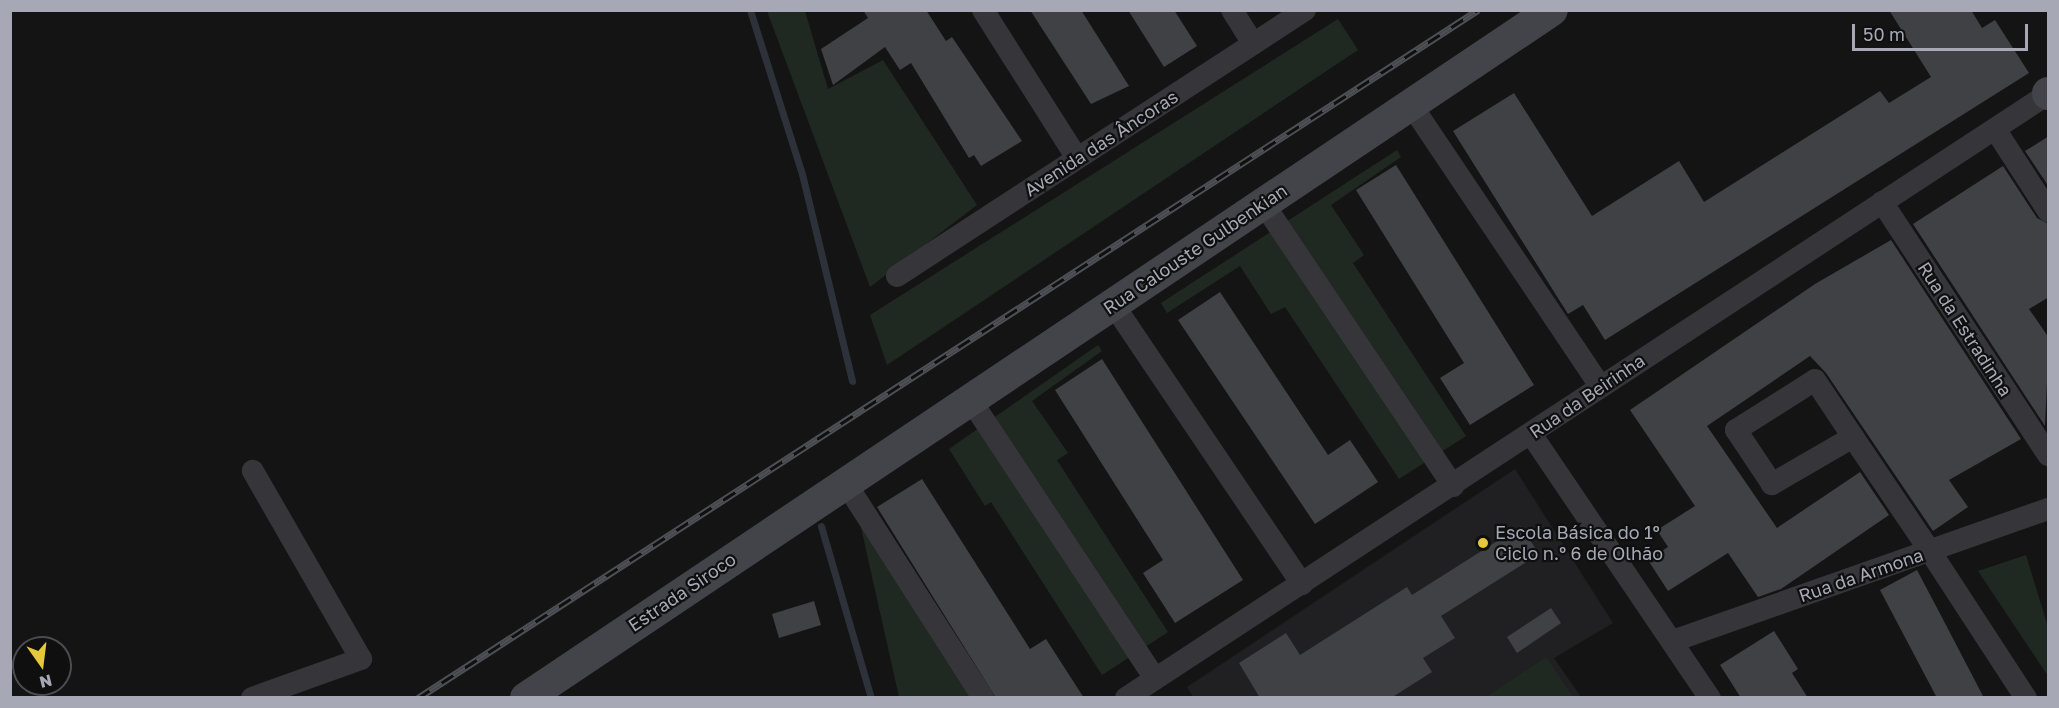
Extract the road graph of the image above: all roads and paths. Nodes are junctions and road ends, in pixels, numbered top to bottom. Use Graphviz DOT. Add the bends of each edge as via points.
graph roads {
  1 [pos="983,10"];
  2 [pos="1232,10"];
  3 [pos="1305,10"];
  4 [pos="1552,10"];
  5 [pos="1253,44"];
  6 [pos="2048,94"];
  7 [pos="1410,103"];
  8 [pos="1995,129"];
  9 [pos="1077,158"];
  10 [pos="1263,202"];
  11 [pos="1882,202"];
  12 [pos="2049,211"];
  13 [pos="897,276"];
  14 [pos="1113,304"];
  15 [pos="1600,386"];
  16 [pos="970,399"];
  17 [pos="1531,434"];
  18 [pos="1853,437"];
  19 [pos="2049,455"];
  20 [pos="253,471"];
  21 [pos="842,484"];
  22 [pos="1453,486"];
  23 [pos="2049,508"];
  24 [pos="1930,551"];
  25 [pos="1302,584"];
  26 [pos="1673,641"];
  27 [pos="1155,678"];
  28 [pos="252,698"];
  29 [pos="526,698"];
  30 [pos="983,698"];
  31 [pos="1126,698"];
  32 [pos="1710,698"];
  33 [pos="2025,698"];
  1 -- 9 [label="street"];
  2 -- 5 [label="street"];
  3 -- 5 [label="street, Avenida das Âncoras"];
  4 -- 7 [label="street, Rua Calouste Gulbenkian"];
  5 -- 9 [label="street, Avenida das Âncoras"];
  6 -- 8 [label="street, Rua da Beirinha"];
  7 -- 10 [label="street, Rua Calouste Gulbenkian"];
  7 -- 15 [label="street"];
  8 -- 11 [label="street, Rua da Beirinha"];
  8 -- 12 [label="street"];
  9 -- 13 [label="street, Avenida das Âncoras"];
  10 -- 14 [label="street, Rua Calouste Gulbenkian"];
  10 -- 22 [label="street"];
  11 -- 15 [label="street, Rua da Beirinha"];
  11 -- 19 [label="street, Rua da Estradinha"];
  14 -- 16 [label="street, Rua Calouste Gulbenkian"];
  14 -- 25 [label="street"];
  15 -- 17 [label="street, Rua da Beirinha"];
  16 -- 21 [label="street, Rua Calouste Gulbenkian"];
  16 -- 27 [label="street"];
  17 -- 22 [label="street, Rua da Beirinha"];
  17 -- 26 [label="street"];
  18 -- 18 [label="street" via="1815,381 1736,430 1772,484"];
  18 -- 24 [label="street"];
  20 -- 28 [label="street" via="361,659"];
  21 -- 29 [label="street, Estrada Siroco"];
  21 -- 30 [label="street"];
  22 -- 25 [label="street, Rua da Beirinha"];
  23 -- 24 [label="street, Rua da Armona"];
  24 -- 26 [label="street, Rua da Armona"];
  24 -- 33 [label="street"];
  25 -- 27 [label="street, Rua da Beirinha"];
  26 -- 32 [label="street"];
  27 -- 31 [label="street, Rua da Beirinha"];
}
